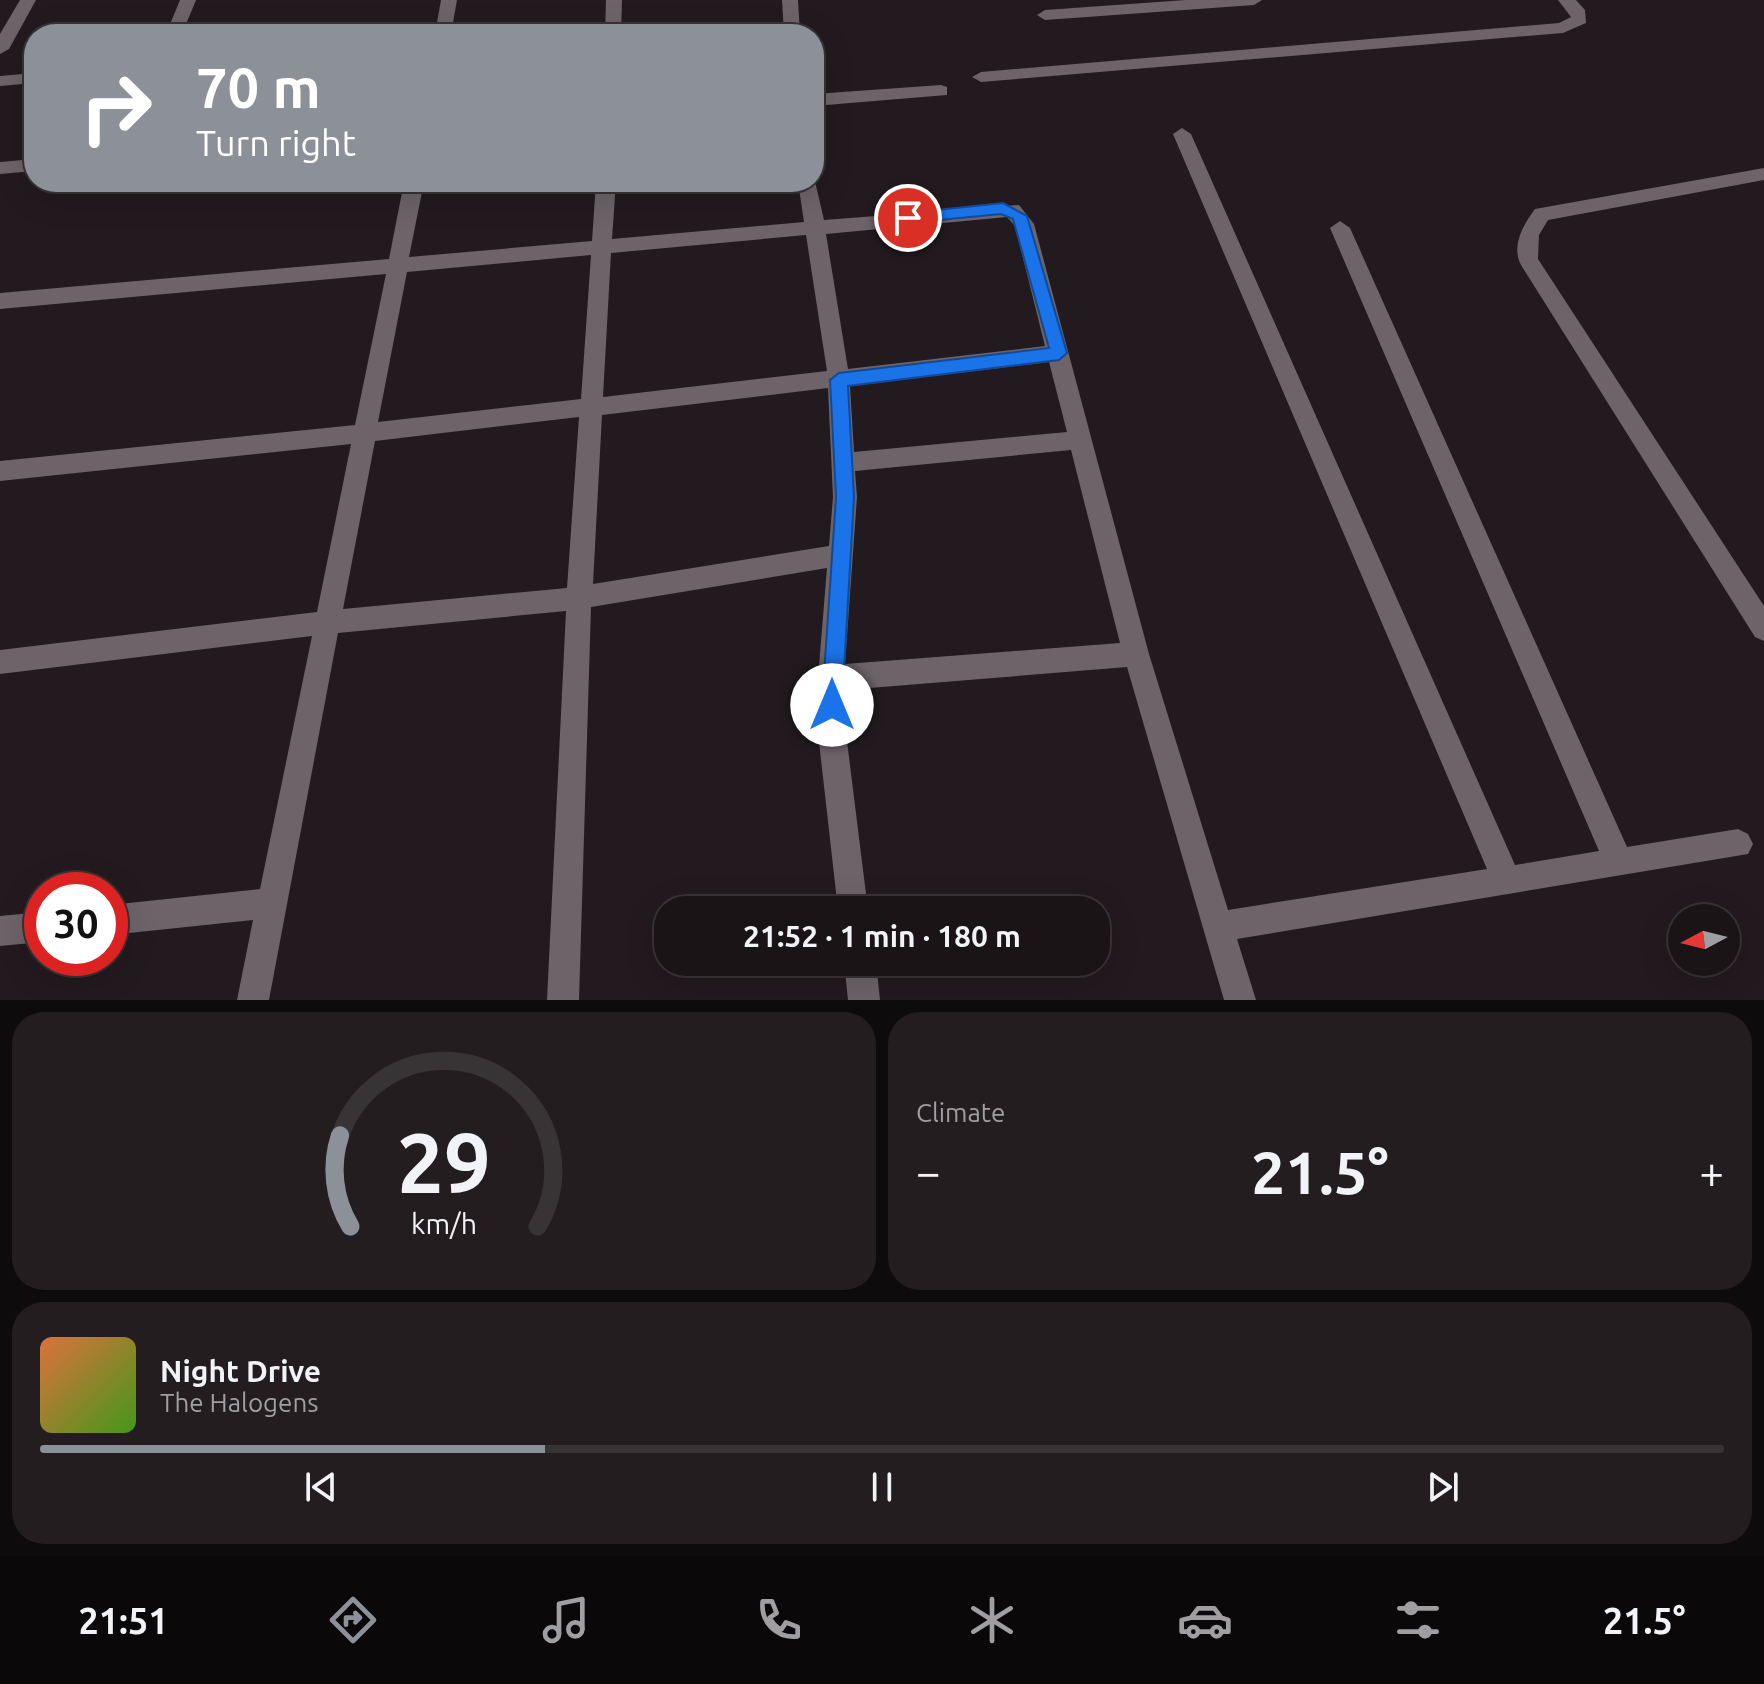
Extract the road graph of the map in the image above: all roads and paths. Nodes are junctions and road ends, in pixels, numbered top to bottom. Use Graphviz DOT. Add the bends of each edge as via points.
graph roads {
  1 [pos="28,0"];
  2 [pos="188,0"];
  3 [pos="449,0"];
  4 [pos="614,0"];
  5 [pos="790,0"];
  6 [pos="1254,0"];
  7 [pos="1566,0"];
  8 [pos="1045,15"];
  9 [pos="178,24"];
  10 [pos="445,24"];
  11 [pos="613,24"];
  12 [pos="791,24"];
  13 [pos="0,49"];
  14 [pos="981,77"];
  15 [pos="24,79"];
  16 [pos="0,81"];
  17 [pos="941,91"];
  18 [pos="824,99"];
  19 [pos="1182,134"];
  20 [pos="24,166"];
  21 [pos="0,168"];
  22 [pos="1764,174"];
  23 [pos="412,192"];
  24 [pos="606,192"];
  25 [pos="809,192"];
  26 [pos="814,227"];
  27 [pos="1340,228"];
  28 [pos="603,249"];
  29 [pos="398,268"];
  30 [pos="0,301"];
  31 [pos="1059,353"];
  32 [pos="839,380"];
  33 [pos="591,404"];
  34 [pos="366,433"];
  35 [pos="1081,440"];
  36 [pos="843,463"];
  37 [pos="0,471"];
  38 [pos="839,555"];
  39 [pos="579,598"];
  40 [pos="330,622"];
  41 [pos="1764,629"];
  42 [pos="1136,654"];
  43 [pos="0,662"];
  44 [pos="831,678"];
  45 [pos="1738,844"];
  46 [pos="1619,863"];
  47 [pos="1507,880"];
  48 [pos="851,896"];
  49 [pos="273,903"];
  50 [pos="128,918"];
  51 [pos="1218,927"];
  52 [pos="24,929"];
  53 [pos="0,931"];
  54 [pos="861,976"];
  55 [pos="253,1000"];
  56 [pos="563,1000"];
  57 [pos="864,1000"];
  58 [pos="1240,1000"];
  1 -- 13 [label="street"];
  2 -- 9 [label="street"];
  3 -- 10 [label="street"];
  4 -- 11 [label="street"];
  5 -- 12 [label="street"];
  6 -- 8 [label="street"];
  7 -- 14 [label="street" via="1580,19 1563,28"];
  15 -- 16 [label="street"];
  17 -- 18 [label="street"];
  19 -- 47 [label="street"];
  20 -- 21 [label="street"];
  22 -- 41 [label="street" via="1542,214 1529,229 1527,242 1528,260"];
  23 -- 29 [label="street"];
  24 -- 28 [label="street"];
  25 -- 26 [label="street"];
  26 -- 28 [label="street"];
  26 -- 31 [label="street" via="1012,210 1024,224"];
  26 -- 32 [label="street"];
  27 -- 46 [label="street"];
  28 -- 29 [label="street"];
  28 -- 33 [label="street"];
  29 -- 30 [label="street"];
  29 -- 34 [label="street"];
  31 -- 32 [label="street"];
  31 -- 35 [label="street"];
  32 -- 33 [label="street"];
  32 -- 36 [label="street"];
  33 -- 34 [label="street"];
  33 -- 39 [label="street"];
  34 -- 37 [label="street"];
  34 -- 40 [label="street"];
  35 -- 36 [label="street"];
  35 -- 42 [label="street"];
  36 -- 38 [label="street"];
  38 -- 39 [label="street"];
  38 -- 44 [label="street"];
  39 -- 40 [label="street"];
  39 -- 56 [label="street"];
  40 -- 43 [label="street"];
  40 -- 49 [label="street"];
  42 -- 44 [label="street"];
  42 -- 51 [label="street"];
  44 -- 48 [label="street" via="832,733"];
  45 -- 46 [label="street"];
  46 -- 47 [label="street"];
  47 -- 51 [label="street"];
  49 -- 50 [label="street"];
  49 -- 55 [label="street"];
  51 -- 58 [label="street"];
  52 -- 53 [label="street"];
  54 -- 57 [label="street"];
}
